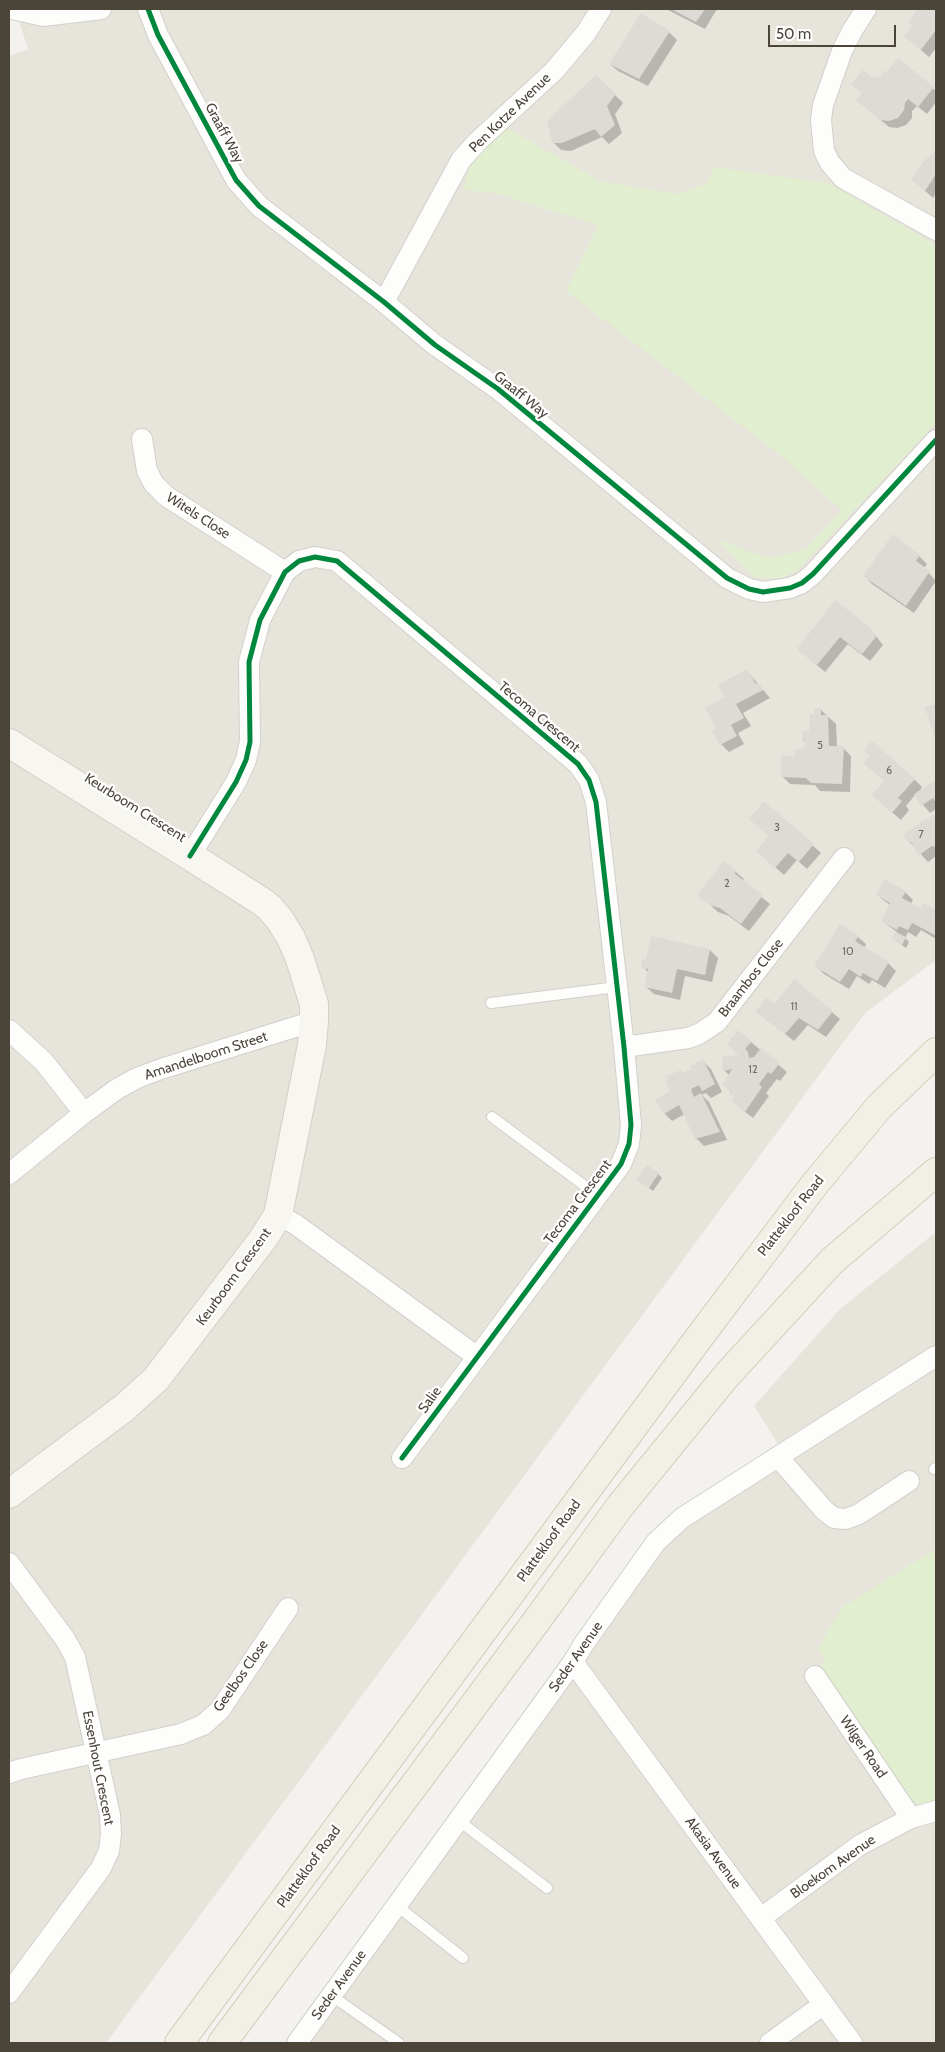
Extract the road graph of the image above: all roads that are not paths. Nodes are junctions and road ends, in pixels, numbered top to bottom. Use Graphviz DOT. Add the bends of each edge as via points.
graph roads {
  1 [pos="12,9"];
  2 [pos="101,9"];
  3 [pos="148,9"];
  4 [pos="601,9"];
  5 [pos="866,9"];
  6 [pos="936,230"];
  7 [pos="384,302"];
  8 [pos="142,439"];
  9 [pos="936,440"];
  10 [pos="285,572"];
  11 [pos="9,743"];
  12 [pos="190,856"];
  13 [pos="844,858"];
  14 [pos="617,987"];
  15 [pos="491,1003"];
  16 [pos="314,1021"];
  17 [pos="9,1030"];
  18 [pos="624,1047"];
  19 [pos="936,1052"];
  20 [pos="84,1113"];
  21 [pos="492,1117"];
  22 [pos="936,1172"];
  23 [pos="9,1174"];
  24 [pos="597,1195"];
  25 [pos="278,1215"];
  26 [pos="476,1356"];
  27 [pos="936,1356"];
  28 [pos="778,1457"];
  29 [pos="402,1458"];
  30 [pos="909,1482"];
  31 [pos="9,1494"];
  32 [pos="9,1563"];
  33 [pos="288,1608"];
  34 [pos="573,1662"];
  35 [pos="815,1676"];
  36 [pos="96,1752"];
  37 [pos="9,1773"];
  38 [pos="936,1811"];
  39 [pos="911,1818"];
  40 [pos="458,1820"];
  41 [pos="547,1888"];
  42 [pos="396,1905"];
  43 [pos="760,1918"];
  44 [pos="463,1958"];
  45 [pos="9,1993"];
  46 [pos="332,1996"];
  47 [pos="824,2004"];
  48 [pos="179,2043"];
  49 [pos="222,2043"];
  50 [pos="297,2043"];
  51 [pos="399,2043"];
  52 [pos="770,2043"];
  53 [pos="852,2043"];
  1 -- 2 [label="street" via="43,16"];
  3 -- 7 [label="street, Graaff Way" via="158,35 236,180 258,206"];
  4 -- 7 [label="street, Pen Kotze Avenue" via="586,33 554,70 461,160"];
  5 -- 6 [label="street" via="842,51 823,105 821,134 824,150 843,178"];
  7 -- 9 [label="street, Graaff Way" via="498,389 727,578 749,589 763,592 790,588 813,574"];
  8 -- 10 [label="street, Witels Close" via="147,471 166,496"];
  10 -- 12 [label="street" via="260,620 253,642 249,662 250,742 246,760"];
  10 -- 14 [label="street, Tecoma Crescent" via="298,561 315,557 337,561 578,764 589,780 596,802"];
  11 -- 12 [label="street, Keurboom Crescent"];
  12 -- 16 [label="street, Keurboom Crescent" via="261,901 280,920 308,981 314,1004"];
  13 -- 18 [label="street, Braambos Close" via="717,1022 688,1038"];
  14 -- 15 [label="lane"];
  14 -- 18 [label="street, Tecoma Crescent"];
  16 -- 20 [label="street, Amandelboom Street" via="137,1078"];
  16 -- 25 [label="street, Keurboom Crescent"];
  17 -- 20 [label="street" via="44,1062"];
  18 -- 24 [label="street, Tecoma Crescent" via="630,1144 621,1164"];
  19 -- 48 [label="main road, Plattekloof Road" via="879,1107 814,1185"];
  20 -- 23 [label="street, Amandelboom Street"];
  21 -- 24 [label="lane"];
  22 -- 49 [label="main road" via="832,1261 727,1375 621,1505"];
  24 -- 26 [label="street, Tecoma Crescent"];
  25 -- 26 [label="street" via="295,1224"];
  25 -- 31 [label="street, Keurboom Crescent" via="264,1239 156,1379 124,1408"];
  26 -- 29 [label="street, Salie"];
  27 -- 28 [label="street, Seder Avenue"];
  28 -- 30 [label="street" via="834,1518 846,1519 859,1514"];
  28 -- 34 [label="street, Seder Avenue" via="682,1518 656,1542"];
  32 -- 36 [label="street, Essenhout Crescent" via="75,1657"];
  33 -- 36 [label="street, Geelbos Close" via="220,1710 203,1725 181,1734"];
  34 -- 40 [label="street, Seder Avenue"];
  34 -- 43 [label="street, Akasia Avenue"];
  35 -- 39 [label="street, Wilger Road"];
  36 -- 37 [label="street, Geelbos Close"];
  36 -- 45 [label="street, Essenhout Crescent" via="110,1815 109,1851 101,1868"];
  38 -- 39 [label="street, Bloekom Avenue"];
  39 -- 43 [label="street, Bloekom Avenue" via="860,1845"];
  40 -- 41 [label="lane"];
  40 -- 42 [label="street, Seder Avenue"];
  42 -- 44 [label="lane"];
  42 -- 46 [label="street, Seder Avenue"];
  43 -- 47 [label="street, Akasia Avenue"];
  46 -- 50 [label="street, Seder Avenue"];
  46 -- 51 [label="lane"];
  47 -- 52 [label="street"];
  47 -- 53 [label="street, Akasia Avenue"];
}
